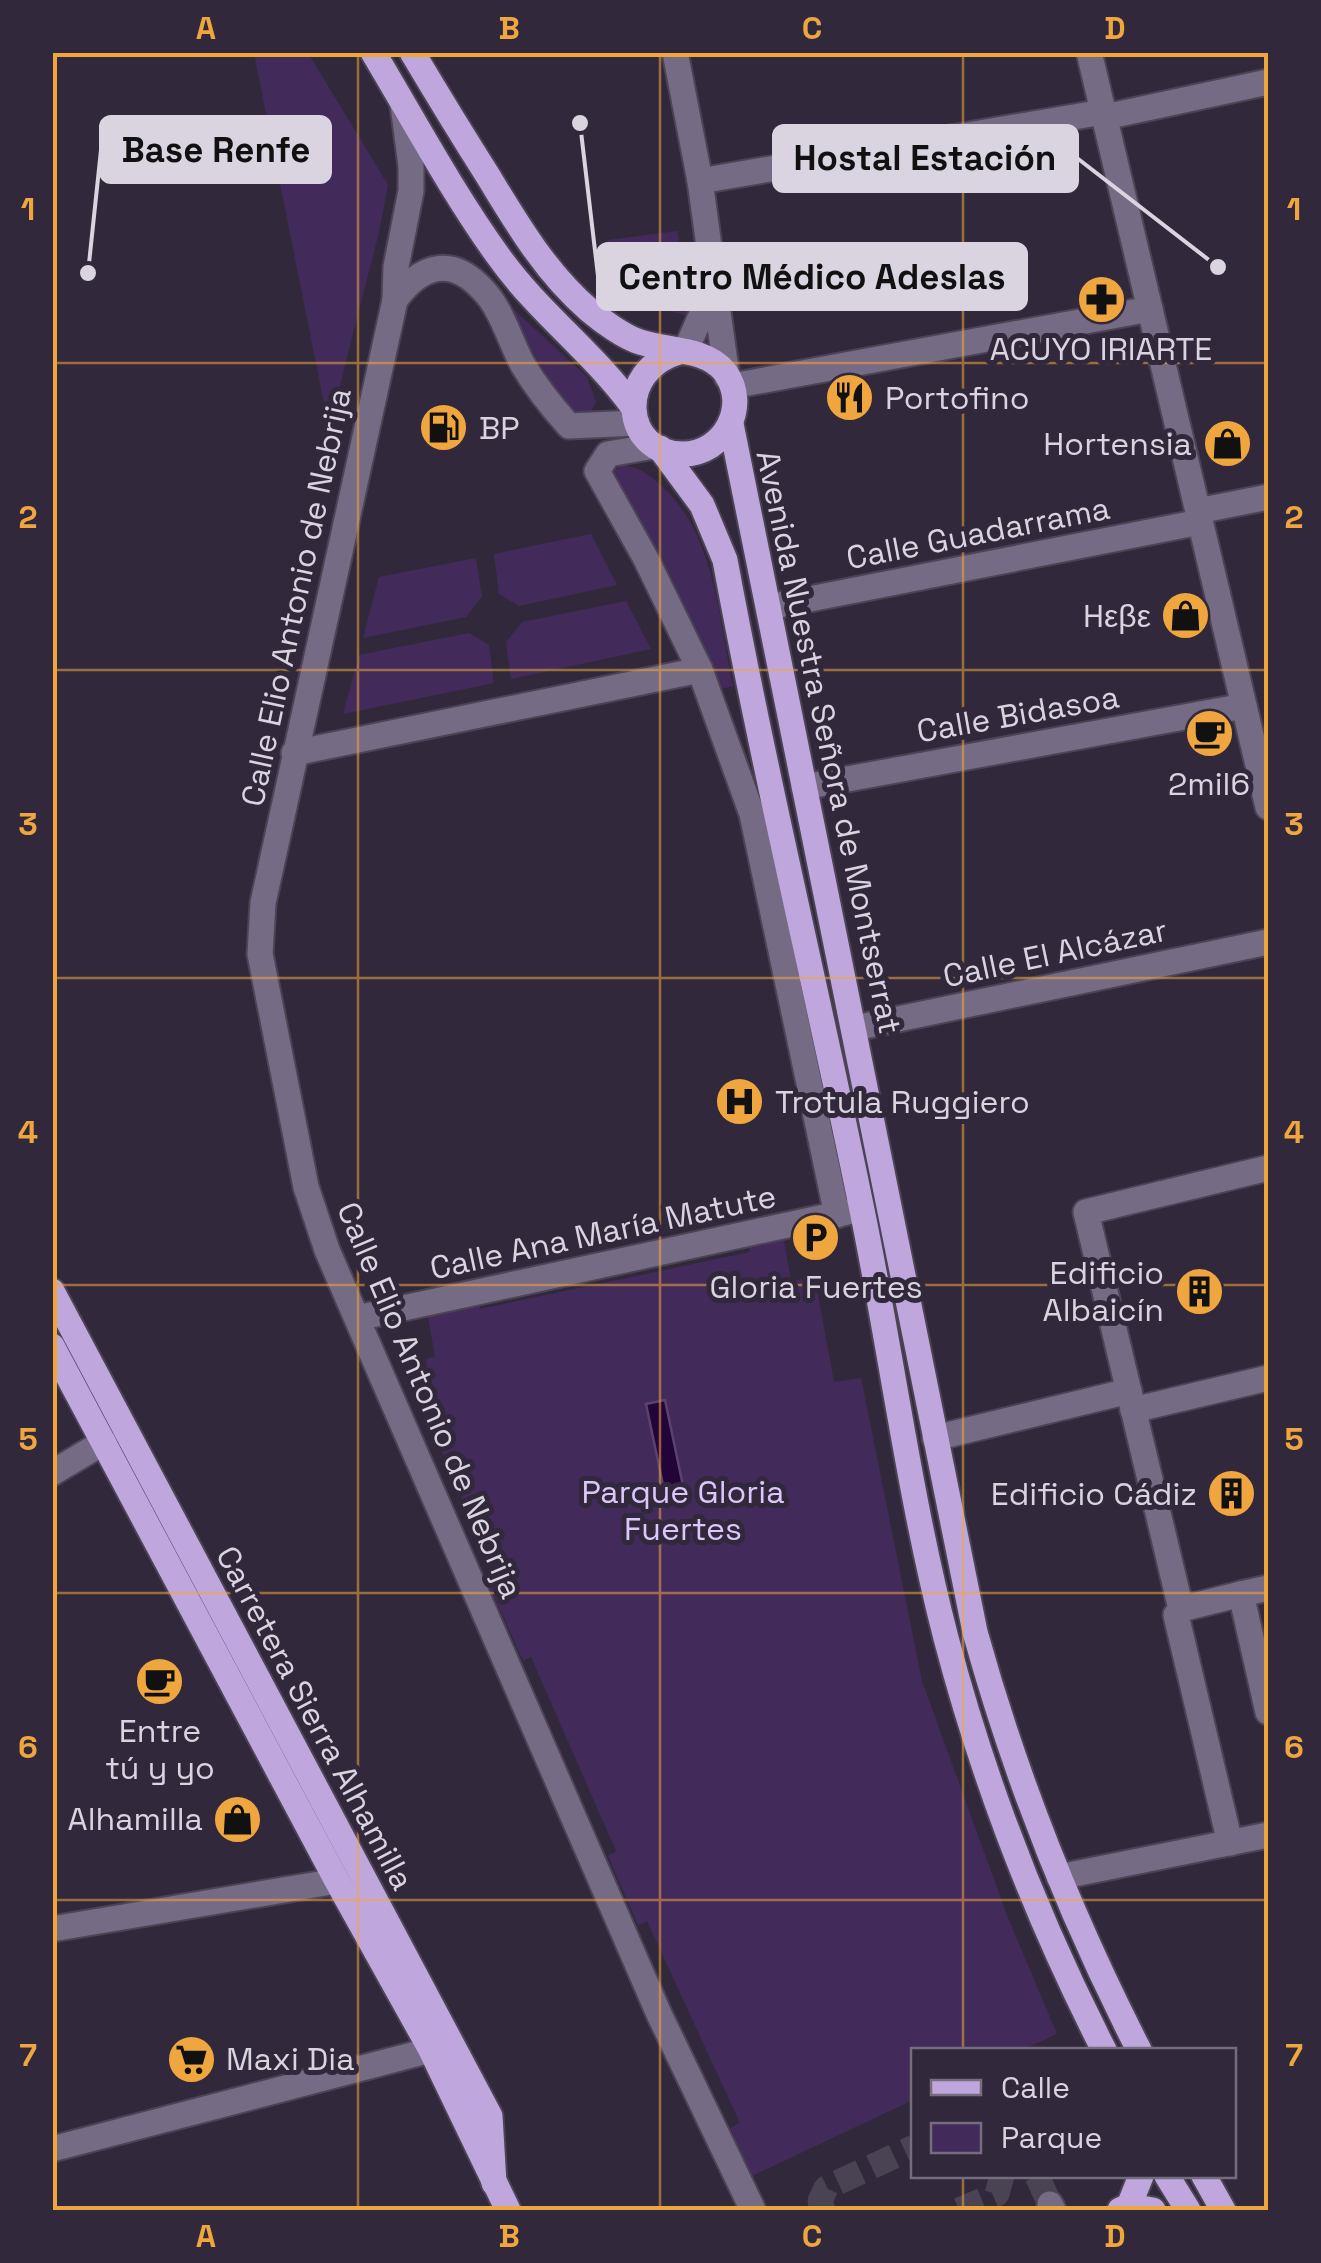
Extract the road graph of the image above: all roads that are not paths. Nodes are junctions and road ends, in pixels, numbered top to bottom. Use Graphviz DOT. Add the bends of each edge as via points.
graph roads {
  1 [pos="373,52"];
  2 [pos="412,52"];
  3 [pos="674,52"];
  4 [pos="1089,52"];
  5 [pos="1268,82"];
  6 [pos="402,100"];
  7 [pos="1104,115"];
  8 [pos="700,180"];
  9 [pos="500,258"];
  10 [pos="716,284"];
  11 [pos="488,296"];
  12 [pos="395,300"];
  13 [pos="1150,309"];
  14 [pos="682,352"];
  15 [pos="730,382"];
  16 [pos="635,415"];
  17 [pos="731,424"];
  18 [pos="658,447"];
  19 [pos="1268,497"];
  20 [pos="1199,516"];
  21 [pos="768,607"];
  22 [pos="700,670"];
  23 [pos="1244,706"];
  24 [pos="294,753"];
  25 [pos="804,786"];
  26 [pos="1268,808"];
  27 [pos="1268,942"];
  28 [pos="854,1028"];
  29 [pos="1268,1168"];
  30 [pos="849,1212"];
  31 [pos="52,1291"];
  32 [pos="357,1318"];
  33 [pos="52,1346"];
  34 [pos="1268,1378"];
  35 [pos="1131,1401"];
  36 [pos="935,1438"];
  37 [pos="104,1442"];
  38 [pos="52,1472"];
  39 [pos="1268,1588"];
  40 [pos="1241,1594"];
  41 [pos="1181,1609"];
  42 [pos="1268,1712"];
  43 [pos="1268,1835"];
  44 [pos="1230,1843"];
  45 [pos="1060,1877"];
  46 [pos="337,1881"];
  47 [pos="52,1929"];
  48 [pos="1103,2048"];
  49 [pos="1138,2048"];
  50 [pos="430,2050"];
  51 [pos="52,2149"];
  52 [pos="1141,2178"];
  53 [pos="1169,2178"];
  54 [pos="1205,2178"];
  55 [pos="494,2182"];
  56 [pos="1134,2209"];
  57 [pos="508,2210"];
  58 [pos="753,2210"];
  59 [pos="1188,2210"];
  60 [pos="1223,2210"];
  1 -- 6 [label="main road"];
  2 -- 14 [label="main road" via="532,248 589,310 636,341"];
  3 -- 8 [label="street"];
  4 -- 7 [label="street"];
  5 -- 7 [label="street"];
  6 -- 9 [label="main road"];
  6 -- 12 [label="street, Calle Elio Antonio de Nebrija" via="411,191"];
  7 -- 8 [label="street"];
  7 -- 13 [label="street"];
  8 -- 10 [label="street"];
  9 -- 11 [label="street" via="500,286"];
  9 -- 16 [label="main road" via="609,374"];
  10 -- 14 [label="street"];
  10 -- 15 [label="street"];
  11 -- 12 [label="street" via="458,270 443,268 416,276"];
  11 -- 16 [label="street" via="523,365 569,426"];
  12 -- 24 [label="street, Calle Elio Antonio de Nebrija"];
  13 -- 15 [label="street"];
  13 -- 20 [label="street"];
  14 -- 15 [label="main road" via="714,362"];
  14 -- 16 [label="main road" via="664,356 641,377"];
  15 -- 17 [label="main road" via="736,405"];
  16 -- 18 [label="main road"];
  17 -- 18 [label="main road" via="701,452"];
  17 -- 21 [label="main road, Avenida Nuestra Señora de Montserrat"];
  18 -- 22 [label="street, Avenida Nuestra Señora de Montserrat" via="608,454 598,471"];
  18 -- 30 [label="main road, Avenida Nuestra Señora de Montserrat" via="702,504 725,560"];
  19 -- 20 [label="street, Calle Guadarrama"];
  20 -- 21 [label="street, Calle Guadarrama"];
  20 -- 23 [label="street"];
  21 -- 25 [label="main road, Avenida Nuestra Señora de Montserrat"];
  22 -- 24 [label="street"];
  22 -- 30 [label="street, Avenida Nuestra Señora de Montserrat" via="760,842"];
  23 -- 25 [label="street, Calle Bidasoa"];
  23 -- 26 [label="street"];
  24 -- 32 [label="street, Calle Elio Antonio de Nebrija" via="262,903 260,954 306,1187"];
  25 -- 28 [label="main road, Avenida Nuestra Señora de Montserrat"];
  27 -- 28 [label="street, Calle El Alcázar"];
  28 -- 36 [label="main road, Avenida Nuestra Señora de Montserrat"];
  29 -- 35 [label="street" via="1086,1212"];
  30 -- 32 [label="street, Calle Ana María Matute"];
  30 -- 48 [label="main road, Avenida Nuestra Señora de Montserrat" via="947,1641 1034,1894"];
  31 -- 55 [label="main road, Carretera Sierra Alhamilla" via="490,2116"];
  32 -- 58 [label="street, Calle Elio Antonio de Nebrija" via="659,2014"];
  33 -- 37 [label="main road, Carretera Sierra Alhamilla"];
  34 -- 35 [label="street"];
  35 -- 36 [label="street"];
  35 -- 41 [label="street"];
  36 -- 45 [label="main road, Avenida Nuestra Señora de Montserrat" via="982,1658"];
  37 -- 38 [label="street"];
  37 -- 46 [label="main road, Carretera Sierra Alhamilla"];
  39 -- 40 [label="street"];
  40 -- 41 [label="street"];
  40 -- 42 [label="street"];
  41 -- 44 [label="street" via="1176,1616"];
  43 -- 44 [label="street"];
  44 -- 45 [label="street"];
  45 -- 49 [label="main road, Avenida Nuestra Señora de Montserrat"];
  46 -- 47 [label="street"];
  46 -- 50 [label="main road, Carretera Sierra Alhamilla"];
  50 -- 51 [label="street"];
  50 -- 55 [label="main road, Carretera Sierra Alhamilla"];
  52 -- 56 [label="main road"];
  53 -- 59 [label="main road"];
  54 -- 60 [label="main road"];
  55 -- 57 [label="main road, Carretera Sierra Alhamilla"];
}
